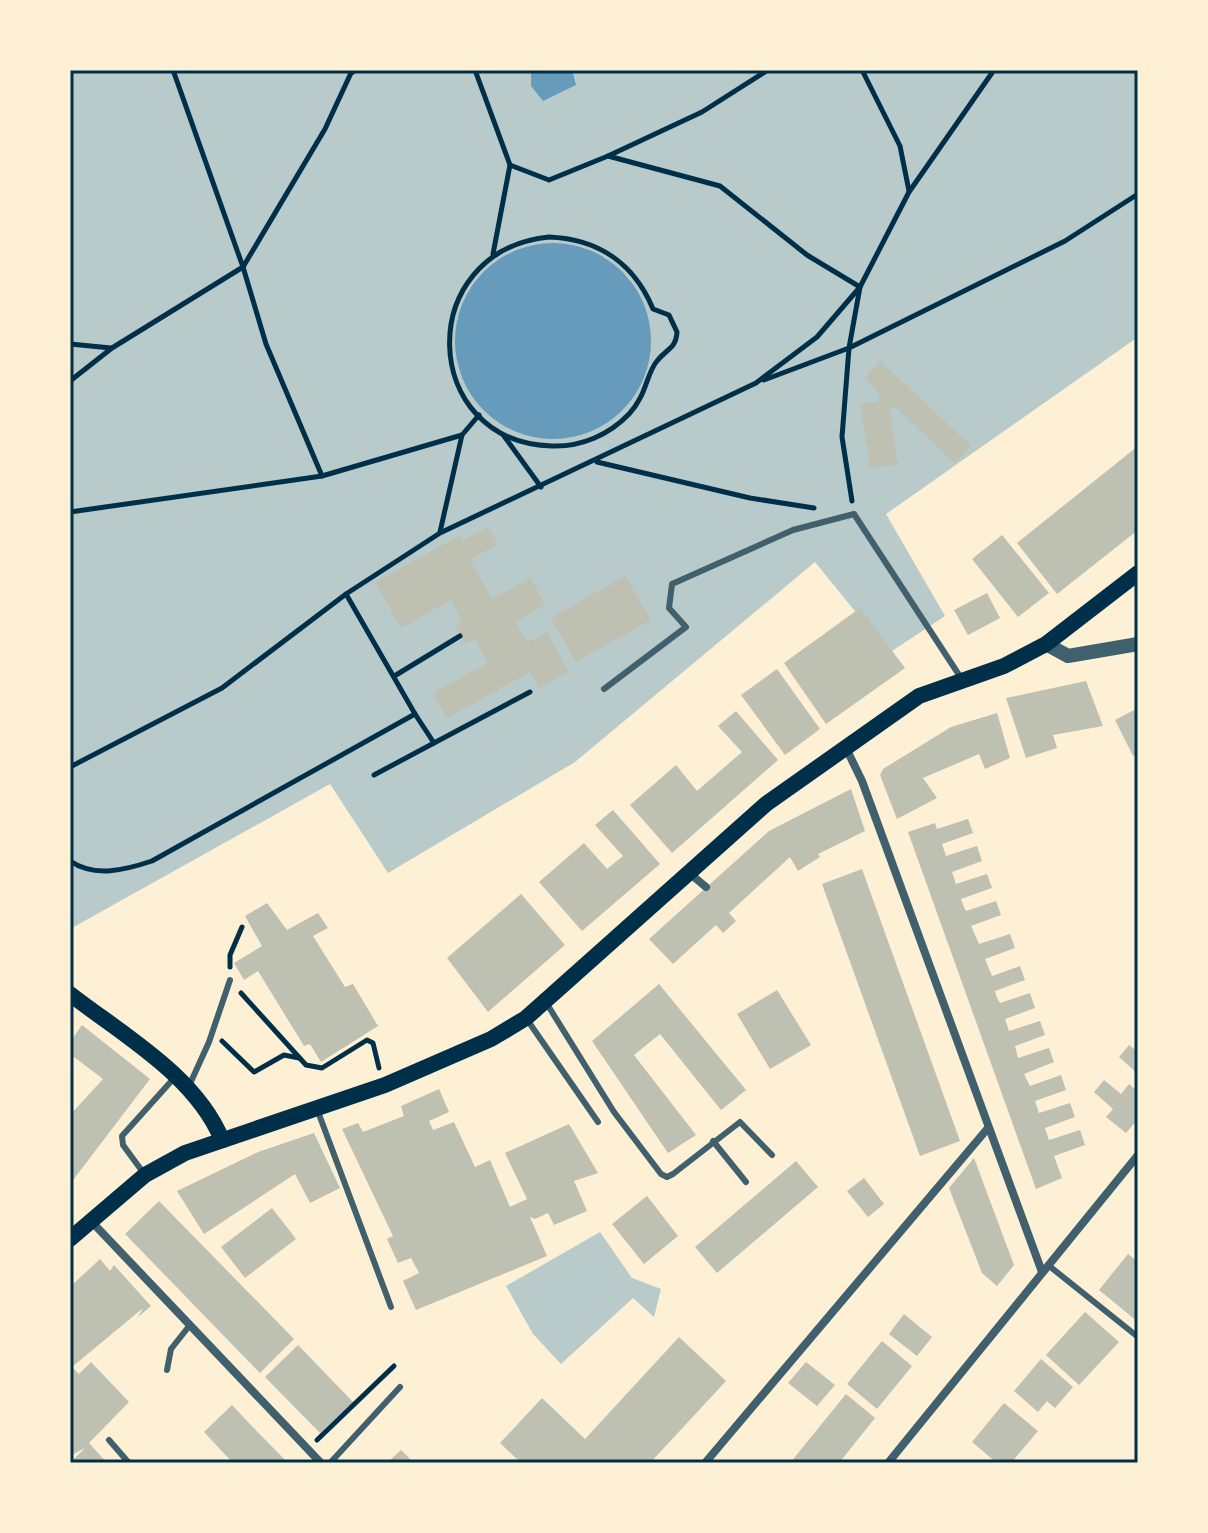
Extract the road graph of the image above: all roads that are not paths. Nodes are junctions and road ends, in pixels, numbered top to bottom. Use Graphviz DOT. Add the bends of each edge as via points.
graph roads {
  1 [pos="1138,573"];
  2 [pos="1046,644"];
  3 [pos="1138,644"];
  4 [pos="962,679"];
  5 [pos="604,689"];
  6 [pos="846,748"];
  7 [pos="687,872"];
  8 [pos="706,887"];
  9 [pos="230,980"];
  10 [pos="70,994"];
  11 [pos="545,1001"];
  12 [pos="526,1018"];
  13 [pos="175,1077"];
  14 [pos="188,1090"];
  15 [pos="317,1108"];
  16 [pos="598,1122"];
  17 [pos="988,1128"];
  18 [pos="222,1140"];
  19 [pos="713,1141"];
  20 [pos="772,1155"];
  21 [pos="1138,1155"];
  22 [pos="145,1175"];
  23 [pos="746,1182"];
  24 [pos="91,1221"];
  25 [pos="71,1235"];
  26 [pos="1045,1268"];
  27 [pos="391,1307"];
  28 [pos="190,1325"];
  29 [pos="1138,1337"];
  30 [pos="167,1370"];
  31 [pos="400,1387"];
  32 [pos="109,1440"];
  33 [pos="129,1463"];
  34 [pos="321,1463"];
  35 [pos="330,1463"];
  36 [pos="705,1463"];
  37 [pos="888,1463"];
  1 -- 2 [label="main road"];
  2 -- 3 [label="street" via="1068,656"];
  2 -- 4 [label="main road"];
  4 -- 5 [label="lane" via="854,514 793,530 672,584 669,608 686,627"];
  4 -- 6 [label="main road" via="919,696"];
  6 -- 7 [label="main road" via="766,804"];
  6 -- 17 [label="street"];
  7 -- 8 [label="street"];
  7 -- 11 [label="main road"];
  9 -- 14 [label="lane"];
  10 -- 13 [label="main road"];
  11 -- 12 [label="main road"];
  11 -- 19 [label="lane" via="607,1101 661,1174 673,1174"];
  12 -- 15 [label="main road" via="385,1085"];
  12 -- 16 [label="lane"];
  13 -- 14 [label="main road"];
  13 -- 22 [label="lane" via="122,1136"];
  14 -- 18 [label="main road" via="204,1105"];
  15 -- 18 [label="main road"];
  15 -- 27 [label="lane"];
  17 -- 26 [label="street"];
  17 -- 36 [label="street"];
  18 -- 22 [label="main road"];
  19 -- 20 [label="lane" via="740,1122"];
  19 -- 23 [label="lane"];
  21 -- 26 [label="street"];
  22 -- 24 [label="main road"];
  24 -- 25 [label="main road"];
  24 -- 28 [label="street"];
  26 -- 29 [label="lane"];
  26 -- 37 [label="street"];
  28 -- 30 [label="lane" via="171,1349"];
  28 -- 34 [label="street"];
  31 -- 35 [label="lane"];
  32 -- 33 [label="lane"];
}
